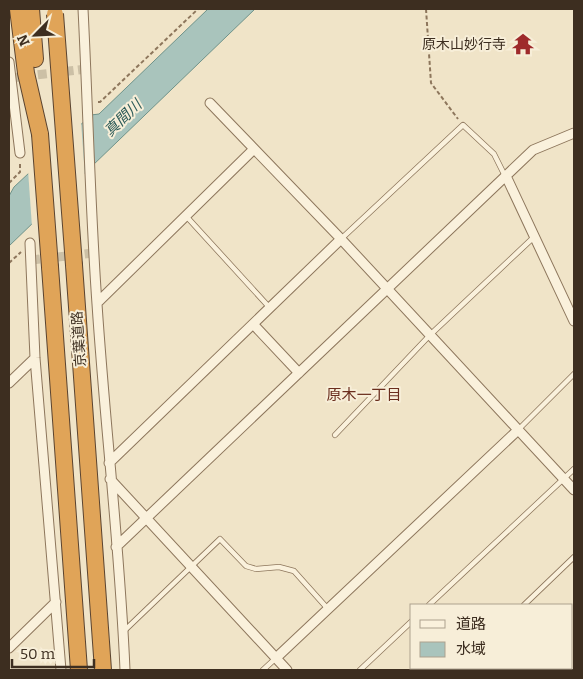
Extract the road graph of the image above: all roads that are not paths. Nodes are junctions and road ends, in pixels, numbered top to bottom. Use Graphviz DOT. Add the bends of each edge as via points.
graph roads {
  1 [pos="18,9"];
  2 [pos="31,9"];
  3 [pos="83,9"];
  4 [pos="55,10"];
  5 [pos="9,62"];
  6 [pos="210,103"];
  7 [pos="574,133"];
  8 [pos="40,134"];
  9 [pos="254,148"];
  10 [pos="20,153"];
  11 [pos="506,176"];
  12 [pos="186,216"];
  13 [pos="534,237"];
  14 [pos="341,239"];
  15 [pos="30,243"];
  16 [pos="387,289"];
  17 [pos="97,303"];
  18 [pos="270,308"];
  19 [pos="574,321"];
  20 [pos="253,324"];
  21 [pos="430,335"];
  22 [pos="36,358"];
  23 [pos="299,373"];
  24 [pos="574,374"];
  25 [pos="9,383"];
  26 [pos="518,430"];
  27 [pos="335,435"];
  28 [pos="109,464"];
  29 [pos="574,469"];
  30 [pos="110,479"];
  31 [pos="564,479"];
  32 [pos="574,490"];
  33 [pos="147,518"];
  34 [pos="116,547"];
  35 [pos="574,557"];
  36 [pos="192,567"];
  37 [pos="56,602"];
  38 [pos="430,604"];
  39 [pos="525,604"];
  40 [pos="328,609"];
  41 [pos="410,623"];
  42 [pos="123,632"];
  43 [pos="9,648"];
  44 [pos="276,658"];
  45 [pos="61,670"];
  46 [pos="79,670"];
  47 [pos="103,670"];
  48 [pos="125,670"];
  49 [pos="263,670"];
  50 [pos="287,670"];
  51 [pos="360,670"];
  1 -- 8 [label="highway" via="26,73"];
  2 -- 8 [label="highway, 京葉道路"];
  3 -- 17 [label="street"];
  4 -- 47 [label="highway, 京葉道路, bridge"];
  5 -- 10 [label="street"];
  6 -- 9 [label="street"];
  7 -- 11 [label="street" via="533,150"];
  8 -- 46 [label="highway, 京葉道路, bridge"];
  9 -- 12 [label="street"];
  9 -- 14 [label="street"];
  11 -- 13 [label="street"];
  11 -- 14 [label="lane" via="494,154 463,125"];
  11 -- 16 [label="street"];
  12 -- 17 [label="street"];
  12 -- 18 [label="lane"];
  13 -- 19 [label="street"];
  13 -- 21 [label="lane"];
  14 -- 16 [label="street"];
  14 -- 18 [label="street"];
  15 -- 22 [label="street"];
  16 -- 21 [label="street"];
  16 -- 23 [label="street"];
  17 -- 28 [label="street"];
  18 -- 20 [label="street"];
  20 -- 23 [label="street"];
  20 -- 28 [label="street"];
  21 -- 26 [label="street"];
  21 -- 27 [label="lane"];
  22 -- 25 [label="street"];
  22 -- 37 [label="street"];
  23 -- 33 [label="street"];
  24 -- 26 [label="lane"];
  26 -- 31 [label="street"];
  26 -- 40 [label="street"];
  28 -- 30 [label="street"];
  29 -- 31 [label="lane"];
  30 -- 33 [label="street"];
  30 -- 34 [label="street"];
  31 -- 32 [label="street"];
  31 -- 38 [label="lane"];
  33 -- 34 [label="street"];
  33 -- 36 [label="street"];
  34 -- 42 [label="street"];
  35 -- 39 [label="lane"];
  36 -- 40 [label="lane" via="220,540 246,566 294,571"];
  36 -- 42 [label="lane"];
  36 -- 44 [label="street"];
  37 -- 43 [label="street"];
  37 -- 45 [label="street"];
  40 -- 44 [label="street"];
  41 -- 51 [label="lane"];
  42 -- 48 [label="street"];
  44 -- 49 [label="lane"];
  44 -- 50 [label="street"];
}
